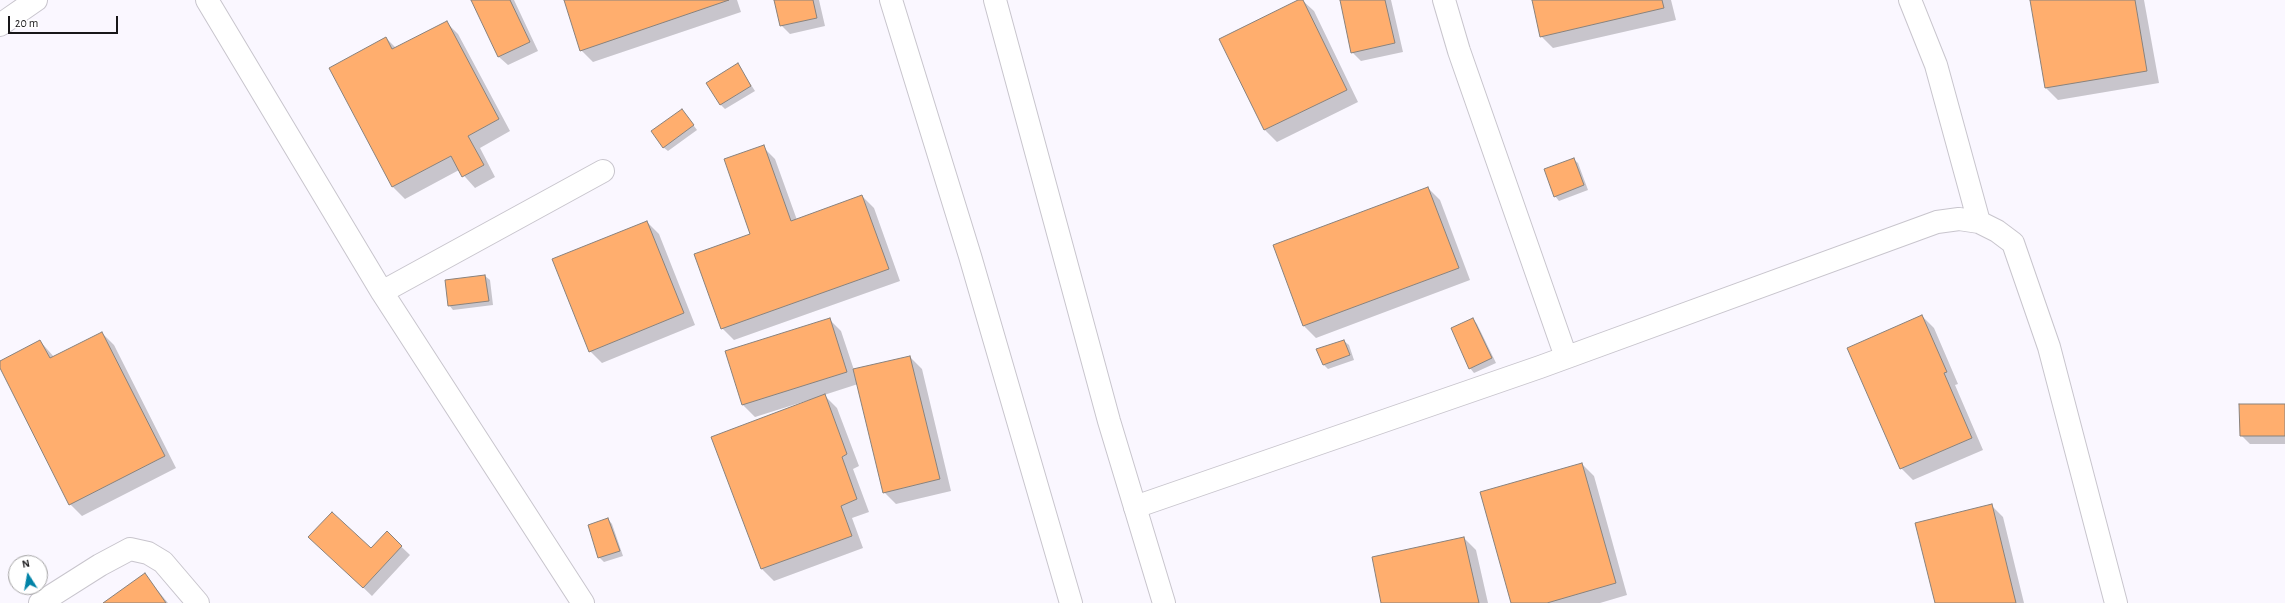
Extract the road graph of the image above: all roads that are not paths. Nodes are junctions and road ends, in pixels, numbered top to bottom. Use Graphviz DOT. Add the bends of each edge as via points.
graph roads {
  1 [pos="36,0"];
  2 [pos="207,0"];
  3 [pos="891,0"];
  4 [pos="995,0"];
  5 [pos="1444,0"];
  6 [pos="1910,0"];
  7 [pos="0,25"];
  8 [pos="603,171"];
  9 [pos="1979,222"];
  10 [pos="382,292"];
  11 [pos="1566,357"];
  12 [pos="1135,507"];
  13 [pos="40,603"];
  14 [pos="198,603"];
  15 [pos="583,603"];
  16 [pos="1071,603"];
  17 [pos="1164,603"];
  18 [pos="2116,603"];
  1 -- 7 [label="street"];
  2 -- 10 [label="street"];
  3 -- 16 [label="street" via="970,256"];
  4 -- 12 [label="street" via="1109,421"];
  5 -- 11 [label="street" via="1459,51"];
  6 -- 9 [label="street" via="1936,65"];
  8 -- 10 [label="street"];
  9 -- 11 [label="street" via="1959,219 1937,222"];
  9 -- 18 [label="street" via="2013,243 2049,347"];
  10 -- 15 [label="street"];
  11 -- 12 [label="street"];
  12 -- 17 [label="street"];
  13 -- 14 [label="street" via="130,549 163,562"];
}
